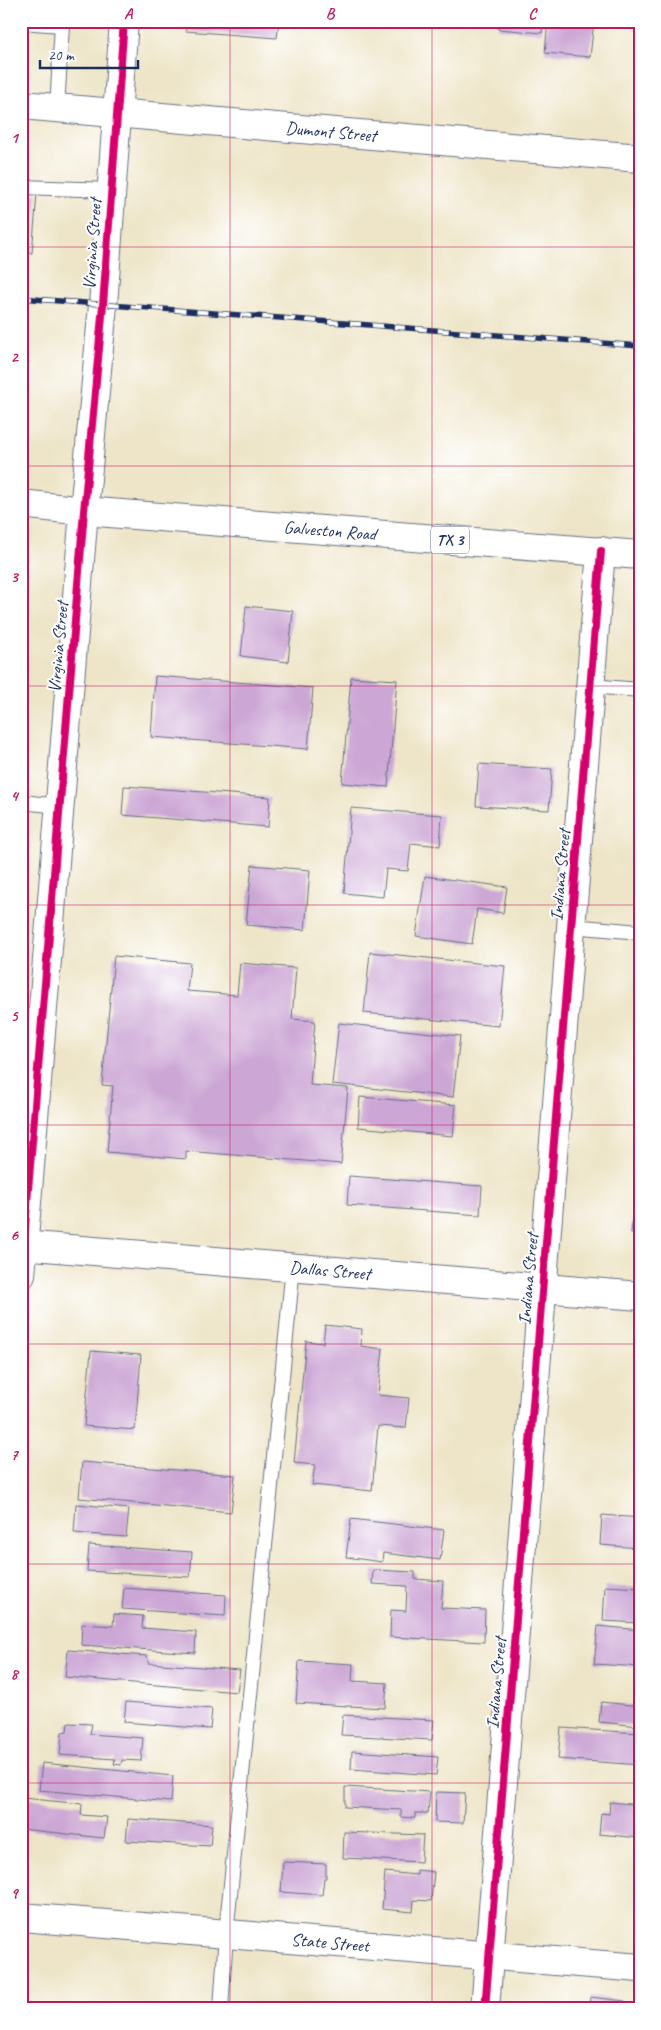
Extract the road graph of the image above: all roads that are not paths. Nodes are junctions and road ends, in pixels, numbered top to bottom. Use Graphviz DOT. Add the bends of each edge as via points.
graph roads {
  1 [pos="124,21"];
  2 [pos="21,22"];
  3 [pos="21,105"];
  4 [pos="57,108"];
  5 [pos="116,114"];
  6 [pos="640,158"];
  7 [pos="21,187"];
  8 [pos="111,190"];
  9 [pos="21,504"];
  10 [pos="84,511"];
  11 [pos="601,551"];
  12 [pos="640,554"];
  13 [pos="590,686"];
  14 [pos="640,690"];
  15 [pos="21,802"];
  16 [pos="60,806"];
  17 [pos="571,926"];
  18 [pos="640,932"];
  19 [pos="22,1245"];
  20 [pos="293,1267"];
  21 [pos="21,1275"];
  22 [pos="542,1288"];
  23 [pos="640,1296"];
  24 [pos="21,1916"];
  25 [pos="226,1934"];
  26 [pos="489,1956"];
  27 [pos="640,1968"];
  28 [pos="221,2009"];
  29 [pos="485,2009"];
  1 -- 5 [label="street, Virginia Street"];
  2 -- 4 [label="lane" via="62,25"];
  3 -- 4 [label="street, Dumont Street"];
  4 -- 5 [label="street, Dumont Street"];
  5 -- 6 [label="street, Dumont Street"];
  5 -- 8 [label="street, Virginia Street"];
  7 -- 8 [label="lane"];
  8 -- 10 [label="street, Virginia Street"];
  9 -- 10 [label="street, Galveston Road / TX 3"];
  10 -- 11 [label="street, Galveston Road / TX 3"];
  10 -- 16 [label="street, Virginia Street"];
  11 -- 12 [label="street, Galveston Road / TX 3"];
  11 -- 13 [label="street, Indiana Street"];
  13 -- 14 [label="lane"];
  13 -- 17 [label="street, Indiana Street"];
  15 -- 16 [label="lane"];
  16 -- 19 [label="street, Virginia Street"];
  17 -- 18 [label="lane"];
  17 -- 22 [label="street, Indiana Street"];
  19 -- 20 [label="street, Dallas Street"];
  19 -- 21 [label="street, Virginia Street"];
  20 -- 22 [label="street, Dallas Street"];
  20 -- 25 [label="lane"];
  22 -- 23 [label="street, Dallas Street"];
  22 -- 26 [label="street, Indiana Street"];
  24 -- 25 [label="street, State Street"];
  25 -- 26 [label="street, State Street"];
  25 -- 28 [label="lane"];
  26 -- 27 [label="street, State Street"];
  26 -- 29 [label="street, Indiana Street"];
}
